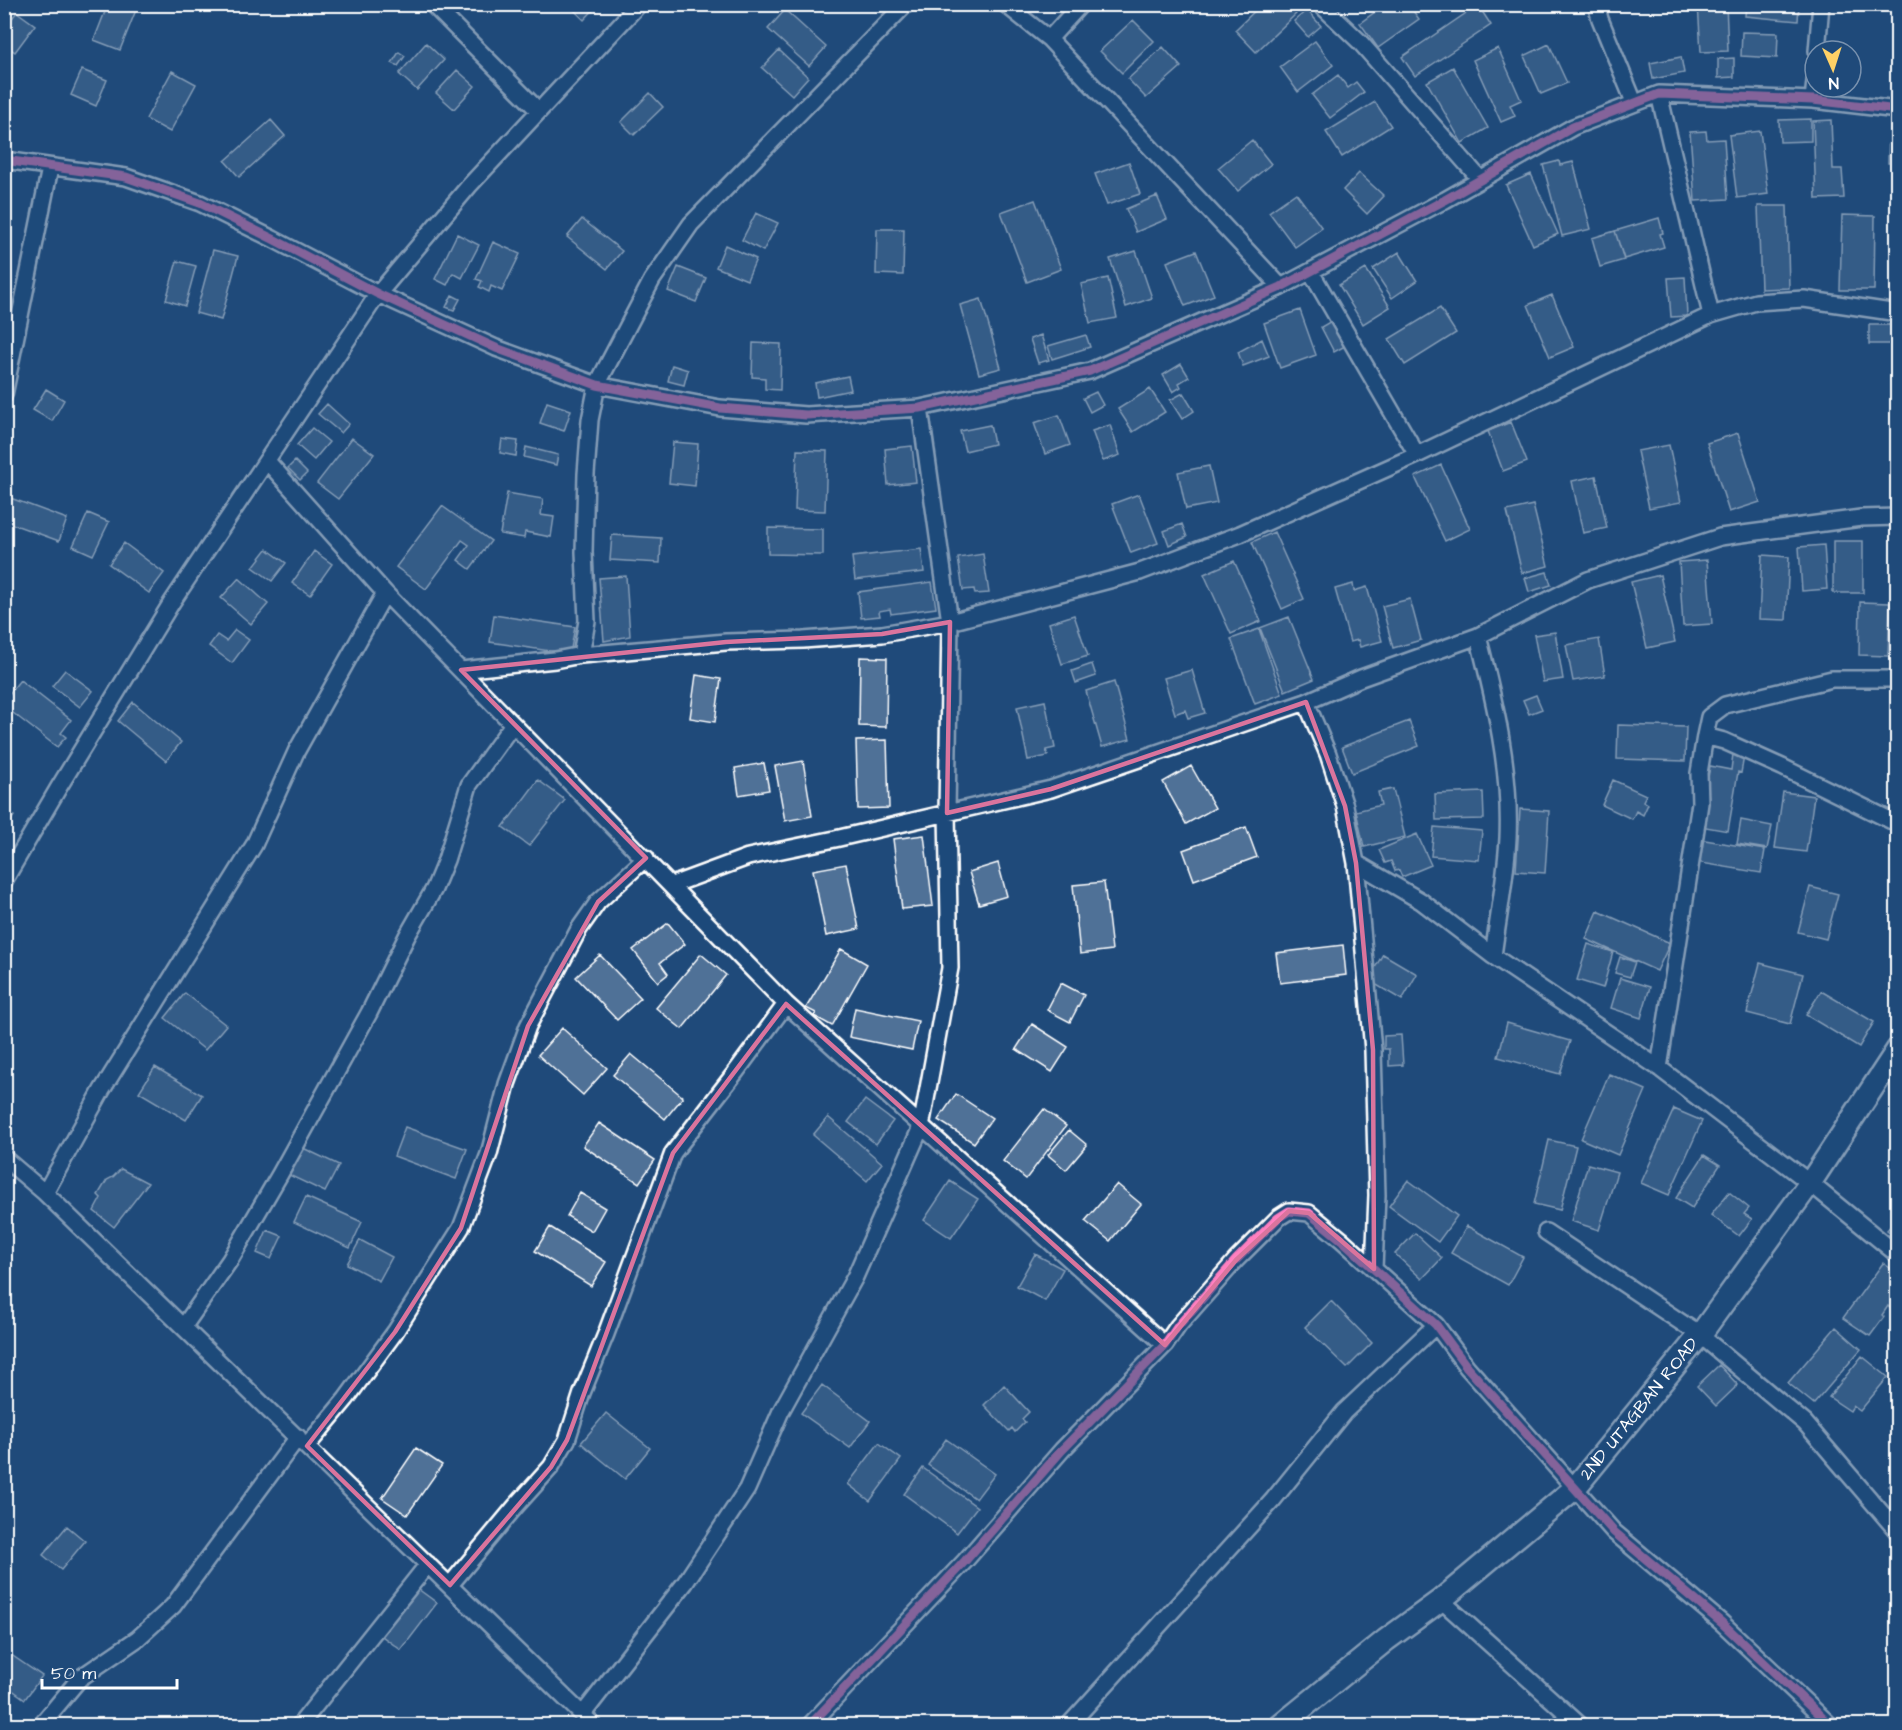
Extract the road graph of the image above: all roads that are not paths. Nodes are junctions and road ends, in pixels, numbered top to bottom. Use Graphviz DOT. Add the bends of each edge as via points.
graph roads {
  1 [pos="432,4"];
  2 [pos="639,4"];
  3 [pos="906,4"];
  4 [pos="1005,4"];
  5 [pos="1081,4"];
  6 [pos="1320,4"];
  7 [pos="1596,4"];
  8 [pos="1821,4"];
  9 [pos="1049,39"];
  10 [pos="1818,39"];
  11 [pos="1659,94"];
  12 [pos="1814,100"];
  13 [pos="1634,102"];
  14 [pos="539,111"];
  15 [pos="1898,111"];
  16 [pos="4,160"];
  17 [pos="50,168"];
  18 [pos="1480,180"];
  19 [pos="1311,272"];
  20 [pos="1281,287"];
  21 [pos="378,294"];
  22 [pos="1898,313"];
  23 [pos="1711,315"];
  24 [pos="597,385"];
  25 [pos="4,395"];
  26 [pos="920,408"];
  27 [pos="1417,455"];
  28 [pos="267,461"];
  29 [pos="1898,517"];
  30 [pos="385,593"];
  31 [pos="950,622"];
  32 [pos="1478,636"];
  33 [pos="581,655"];
  34 [pos="461,669"];
  35 [pos="1898,679"];
  36 [pos="1306,702"];
  37 [pos="513,724"];
  38 [pos="1705,736"];
  39 [pos="947,813"];
  40 [pos="1898,824"];
  41 [pos="646,858"];
  42 [pos="1356,863"];
  43 [pos="4,881"];
  44 [pos="672,885"];
  45 [pos="1493,956"];
  46 [pos="786,1004"];
  47 [pos="1898,1049"];
  48 [pos="1659,1068"];
  49 [pos="921,1127"];
  50 [pos="4,1158"];
  51 [pos="1810,1183"];
  52 [pos="45,1193"];
  53 [pos="1546,1232"];
  54 [pos="1898,1255"];
  55 [pos="1374,1269"];
  56 [pos="1436,1325"];
  57 [pos="184,1326"];
  58 [pos="1700,1335"];
  59 [pos="1165,1345"];
  60 [pos="302,1441"];
  61 [pos="1575,1488"];
  62 [pos="1898,1532"];
  63 [pos="428,1564"];
  64 [pos="450,1585"];
  65 [pos="1441,1600"];
  66 [pos="589,1720"];
  67 [pos="40,1725"];
  68 [pos="299,1725"];
  69 [pos="809,1725"];
  70 [pos="1068,1725"];
  71 [pos="1280,1725"];
  72 [pos="1581,1725"];
  73 [pos="1831,1725"];
  1 -- 14 [label="street"];
  2 -- 14 [label="street"];
  3 -- 24 [label="street" via="691,224 652,280"];
  4 -- 9 [label="street"];
  5 -- 9 [label="street"];
  6 -- 18 [label="street" via="1360,42"];
  7 -- 13 [label="street"];
  8 -- 10 [label="street"];
  9 -- 20 [label="street"];
  11 -- 12 [label="street"];
  11 -- 13 [label="street"];
  11 -- 23 [label="street"];
  12 -- 15 [label="street"];
  13 -- 18 [label="street" via="1573,127"];
  14 -- 21 [label="street" via="469,186"];
  16 -- 17 [label="street"];
  17 -- 21 [label="street" via="126,177 200,203"];
  17 -- 25 [label="street"];
  18 -- 19 [label="street"];
  19 -- 20 [label="street"];
  19 -- 27 [label="street"];
  20 -- 26 [label="street" via="1090,371"];
  21 -- 24 [label="street" via="496,348"];
  21 -- 28 [label="street"];
  22 -- 23 [label="street" via="1803,298 1756,302"];
  23 -- 27 [label="street"];
  24 -- 26 [label="street" via="720,408 806,415"];
  24 -- 33 [label="street" via="586,474 587,621"];
  26 -- 31 [label="street"];
  27 -- 31 [label="street" via="1240,534 1140,572"];
  28 -- 30 [label="street"];
  28 -- 43 [label="street" via="172,602"];
  29 -- 32 [label="street" via="1861,518 1720,537 1588,580"];
  30 -- 34 [label="street"];
  30 -- 52 [label="street" via="296,752 254,845 102,1090"];
  31 -- 33 [label="street" via="882,634"];
  31 -- 39 [label="street"];
  32 -- 36 [label="street"];
  32 -- 45 [label="street" via="1506,762 1508,838"];
  33 -- 34 [label="street"];
  34 -- 37 [label="street"];
  35 -- 38 [label="street" via="1832,679 1725,705 1709,717"];
  36 -- 39 [label="street" via="1051,789"];
  36 -- 42 [label="street" via="1345,806"];
  37 -- 41 [label="street"];
  37 -- 57 [label="street" via="469,785 434,889 369,1013 230,1260"];
  38 -- 40 [label="street" via="1782,767"];
  38 -- 48 [label="street" via="1699,772 1700,803"];
  39 -- 44 [label="street" via="748,857"];
  39 -- 49 [label="street" via="950,968"];
  41 -- 44 [label="street"];
  41 -- 60 [label="street" via="598,902 579,929 528,1026 507,1084 489,1154 461,1228 395,1332 346,1399"];
  42 -- 45 [label="street" via="1421,901"];
  42 -- 55 [label="street" via="1373,1050 1377,1195"];
  44 -- 46 [label="street"];
  45 -- 48 [label="street"];
  46 -- 49 [label="street"];
  46 -- 64 [label="street" via="672,1153 567,1440 551,1467"];
  47 -- 51 [label="street, 2ND UTAGBAN ROAD"];
  48 -- 51 [label="street"];
  49 -- 59 [label="street"];
  49 -- 66 [label="street" via="855,1277 782,1411 747,1489"];
  50 -- 52 [label="street"];
  51 -- 54 [label="street"];
  51 -- 58 [label="street, 2ND UTAGBAN ROAD"];
  52 -- 57 [label="street"];
  53 -- 58 [label="street"];
  55 -- 56 [label="street"];
  55 -- 59 [label="street" via="1309,1213 1288,1211 1236,1260"];
  56 -- 61 [label="street" via="1467,1366"];
  56 -- 70 [label="street" via="1344,1412 1273,1500"];
  57 -- 60 [label="street"];
  58 -- 61 [label="street, 2ND UTAGBAN ROAD"];
  58 -- 62 [label="street" via="1805,1423"];
  59 -- 69 [label="street" via="1062,1450 965,1561"];
  60 -- 63 [label="street"];
  60 -- 67 [label="street" via="173,1606 137,1639 80,1678"];
  61 -- 65 [label="street, 2ND UTAGBAN ROAD"];
  61 -- 73 [label="street" via="1614,1532 1722,1623"];
  63 -- 64 [label="street"];
  63 -- 68 [label="street"];
  64 -- 66 [label="street"];
  65 -- 71 [label="street, 2ND UTAGBAN ROAD"];
  65 -- 72 [label="street"];
}
